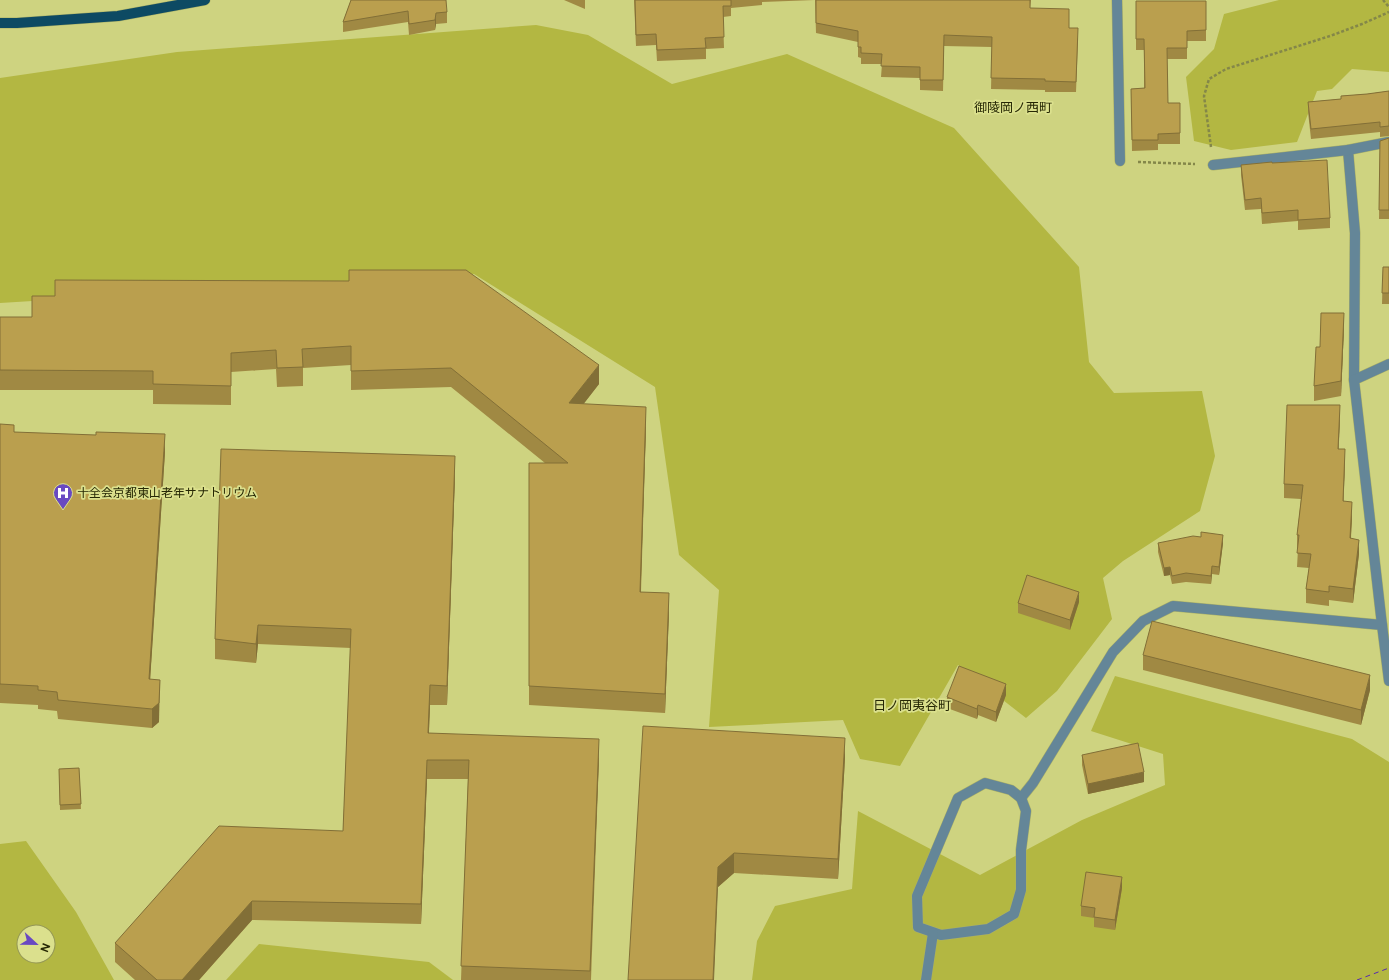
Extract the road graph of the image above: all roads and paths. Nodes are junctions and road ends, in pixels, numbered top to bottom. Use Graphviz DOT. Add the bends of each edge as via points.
graph roads {
  1 [pos="205,0"];
  2 [pos="1117,0"];
  3 [pos="1383,0"];
  4 [pos="1389,7"];
  5 [pos="1389,12"];
  6 [pos="0,23"];
  7 [pos="1389,142"];
  8 [pos="1348,150"];
  9 [pos="1120,161"];
  10 [pos="1213,165"];
  11 [pos="1389,364"];
  12 [pos="1354,380"];
  13 [pos="1382,625"];
  14 [pos="1389,681"];
  15 [pos="1021,798"];
  16 [pos="933,933"];
  17 [pos="926,980"];
  1 -- 6 [label="main road" via="118,16"];
  2 -- 9 [label="street"];
  3 -- 4 [label="path"];
  5 -- 10 [label="path" via="1330,36 1226,69 1209,79 1204,96"];
  7 -- 8 [label="street"];
  8 -- 10 [label="street"];
  8 -- 12 [label="street" via="1356,233"];
  9 -- 10 [label="path"];
  11 -- 12 [label="street"];
  12 -- 13 [label="street"];
  13 -- 14 [label="street"];
  13 -- 15 [label="street" via="1173,606 1143,621 1113,652 1033,783"];
  15 -- 16 [label="street" via="1026,811 1021,850 1021,890 1014,914 988,929 941,935"];
  15 -- 16 [label="street" via="1011,790 985,783 958,798 917,896 918,927"];
  16 -- 17 [label="street"];
}
